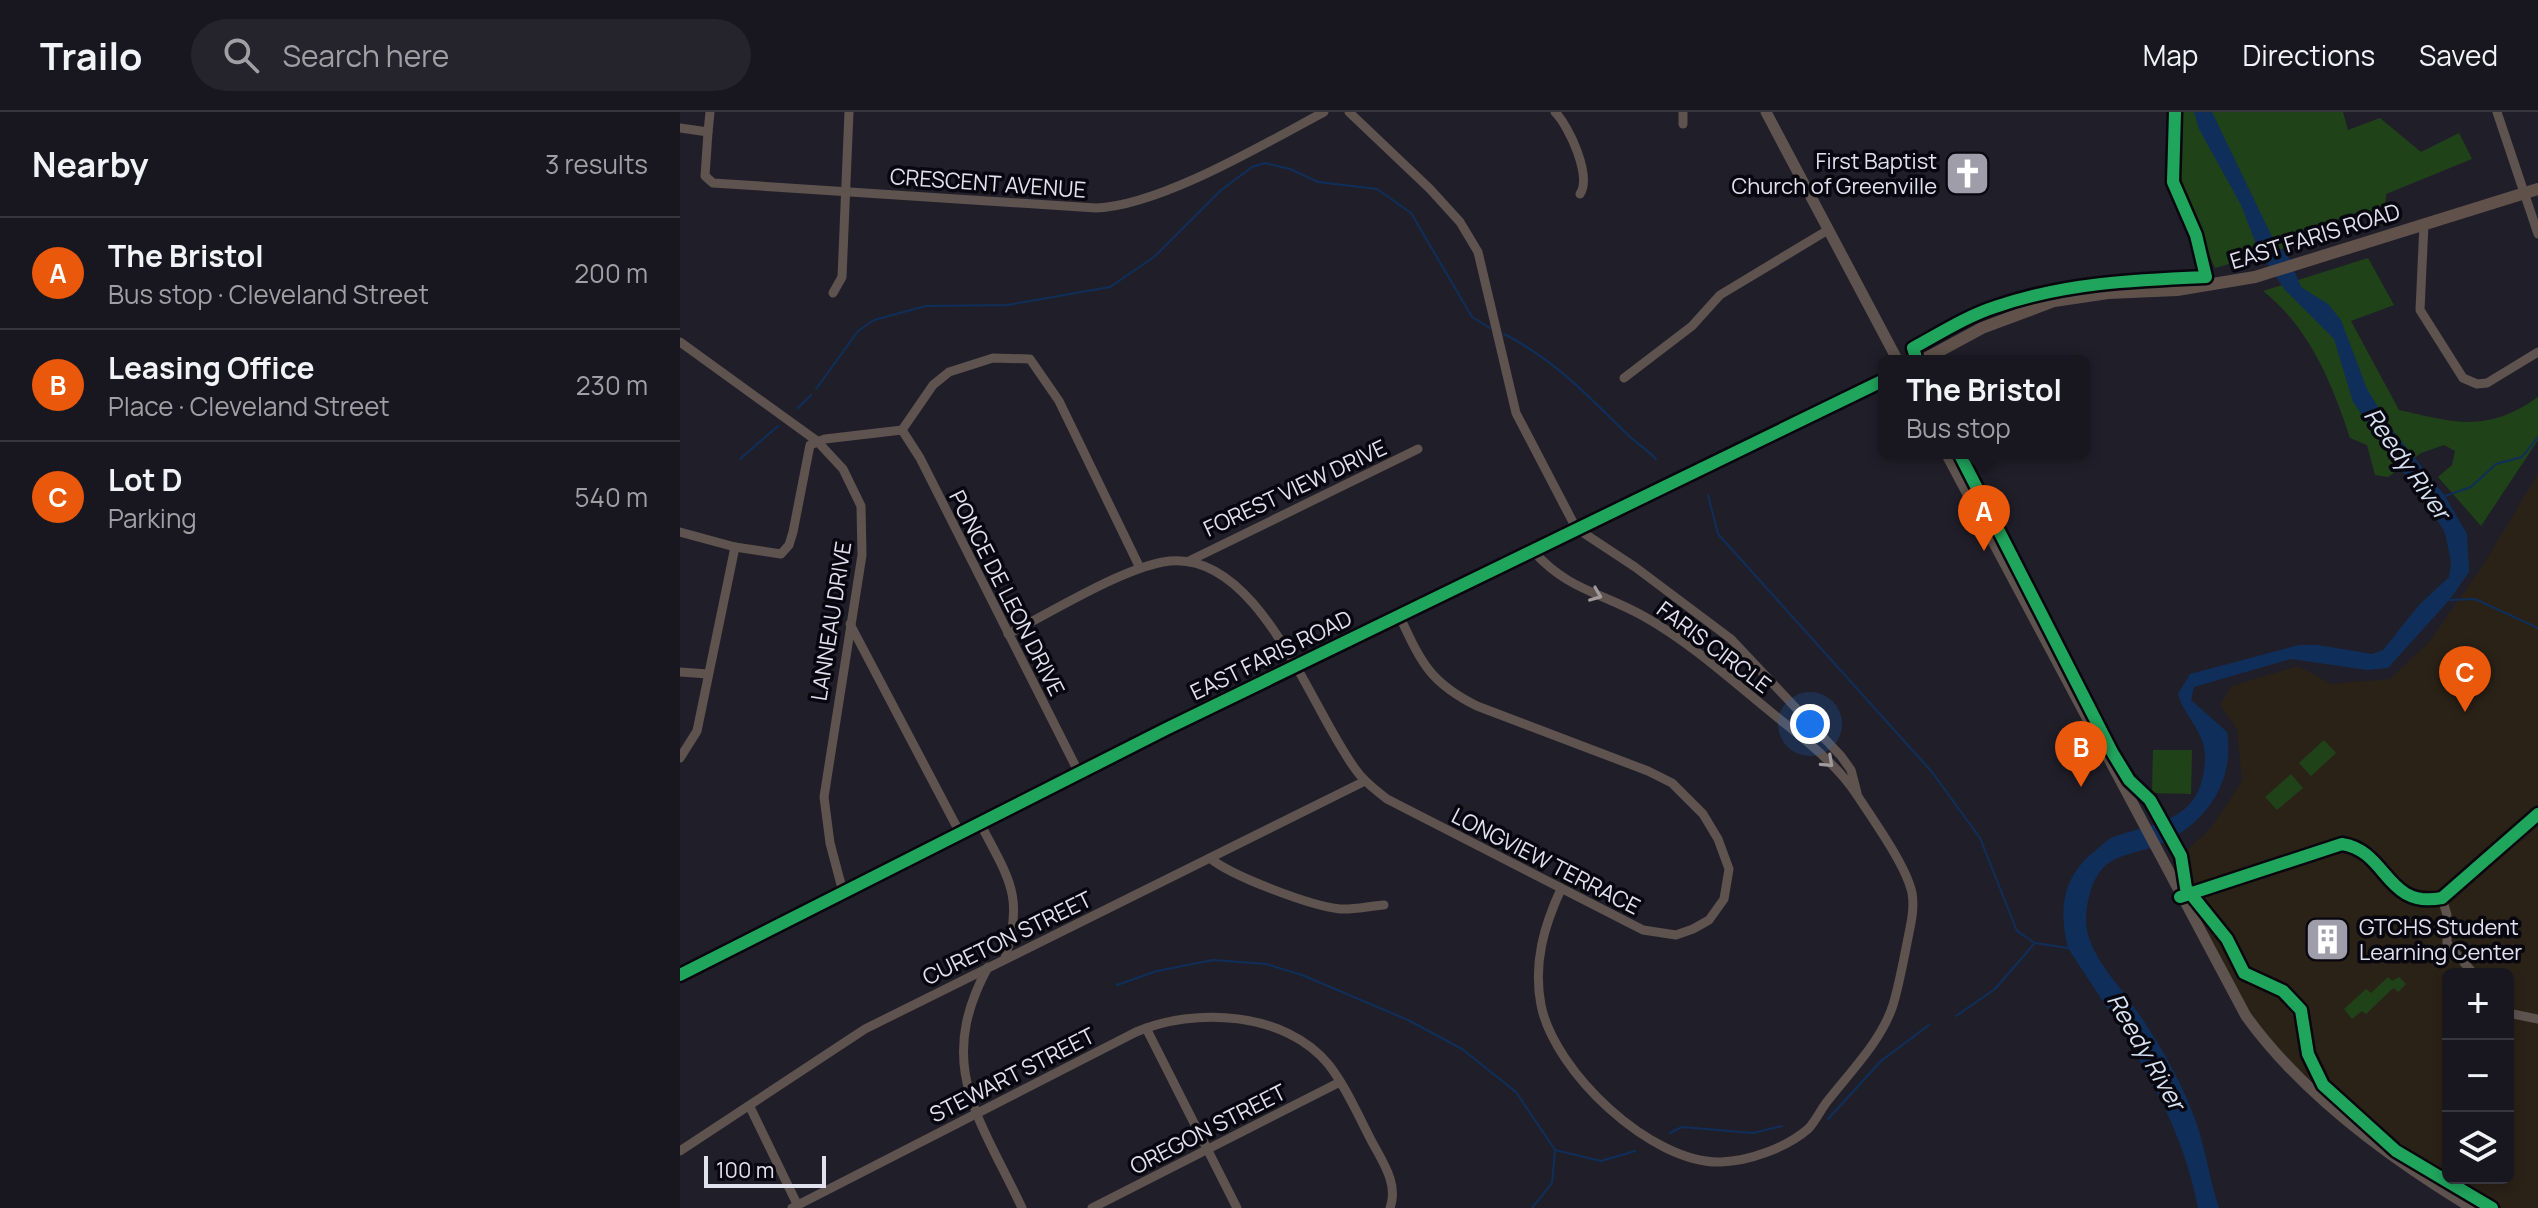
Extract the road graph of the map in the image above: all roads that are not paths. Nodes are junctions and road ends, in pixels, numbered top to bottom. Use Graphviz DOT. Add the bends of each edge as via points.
graph roads {
  1 [pos="710,112"];
  2 [pos="849,112"];
  3 [pos="1324,112"];
  4 [pos="1349,112"];
  5 [pos="1555,112"];
  6 [pos="1683,112"];
  7 [pos="1766,112"];
  8 [pos="2497,112"];
  9 [pos="1683,124"];
  10 [pos="680,128"];
  11 [pos="708,132"];
  12 [pos="2538,189"];
  13 [pos="844,191"];
  14 [pos="2525,193"];
  15 [pos="1580,194"];
  16 [pos="2424,224"];
  17 [pos="1828,230"];
  18 [pos="2538,234"];
  19 [pos="833,293"];
  20 [pos="680,342"];
  21 [pos="2538,352"];
  22 [pos="1895,355"];
  23 [pos="1932,355"];
  24 [pos="1624,378"];
  25 [pos="1878,383"];
  26 [pos="902,430"];
  27 [pos="817,441"];
  28 [pos="1418,449"];
  29 [pos="1949,459"];
  30 [pos="1576,528"];
  31 [pos="680,532"];
  32 [pos="735,547"];
  33 [pos="1533,551"];
  34 [pos="1189,561"];
  35 [pos="1140,568"];
  36 [pos="1399,615"];
  37 [pos="850,624"];
  38 [pos="1008,634"];
  39 [pos="1297,665"];
  40 [pos="680,672"];
  41 [pos="708,674"];
  42 [pos="680,758"];
  43 [pos="1079,773"];
  44 [pos="1365,781"];
  45 [pos="1858,796"];
  46 [pos="2538,814"];
  47 [pos="980,823"];
  48 [pos="960,833"];
  49 [pos="1210,858"];
  50 [pos="1561,889"];
  51 [pos="843,892"];
  52 [pos="2180,897"];
  53 [pos="2442,898"];
  54 [pos="1384,905"];
  55 [pos="1005,958"];
  56 [pos="988,967"];
  57 [pos="2469,968"];
  58 [pos="680,975"];
  59 [pos="2514,1014"];
  60 [pos="2538,1019"];
  61 [pos="1146,1028"];
  62 [pos="1340,1082"];
  63 [pos="750,1107"];
  64 [pos="974,1114"];
  65 [pos="1207,1150"];
  66 [pos="680,1151"];
  67 [pos="794,1206"];
  68 [pos="1022,1208"];
  69 [pos="1092,1208"];
  70 [pos="1237,1208"];
  71 [pos="1390,1208"];
  72 [pos="2472,1208"];
  1 -- 11 [label="street"];
  2 -- 13 [label="street"];
  3 -- 13 [label="street, CRESCENT AVENUE" via="1129,206 1073,208"];
  4 -- 30 [label="street" via="1430,189 1478,252 1516,413"];
  5 -- 15 [label="street" via="1572,138 1584,176"];
  6 -- 9 [label="street"];
  7 -- 17 [label="street"];
  8 -- 14 [label="street"];
  10 -- 11 [label="street"];
  11 -- 13 [label="street, CRESCENT AVENUE" via="707,181"];
  12 -- 14 [label="main road, EAST FARIS ROAD"];
  13 -- 19 [label="street" via="842,277"];
  14 -- 16 [label="main road, EAST FARIS ROAD"];
  14 -- 18 [label="street"];
  16 -- 21 [label="street" via="2420,310 2463,378 2487,383"];
  16 -- 23 [label="main road, EAST FARIS ROAD" via="2255,277 2054,301 1982,328"];
  17 -- 22 [label="street"];
  17 -- 24 [label="street" via="1729,288 1692,326"];
  20 -- 27 [label="street, LANNEAU DRIVE"];
  25 -- 30 [label="main road, EAST FARIS ROAD"];
  26 -- 27 [label="street"];
  26 -- 35 [label="street" via="933,385 949,372 993,358 1030,359 1059,401"];
  26 -- 38 [label="street, PONCE DE LEON DRIVE"];
  27 -- 32 [label="street" via="806,458 785,551"];
  27 -- 37 [label="street, LANNEAU DRIVE" via="843,469 861,506 862,555"];
  28 -- 34 [label="street, FOREST VIEW DRIVE"];
  29 -- 52 [label="street"];
  30 -- 33 [label="main road, EAST FARIS ROAD"];
  30 -- 45 [label="street, FARIS CIRCLE" via="1731,639 1841,756"];
  31 -- 32 [label="street"];
  32 -- 41 [label="street"];
  33 -- 36 [label="main road, EAST FARIS ROAD"];
  33 -- 45 [label="street, FARIS CIRCLE, one-way" via="1568,583 1628,608 1702,655 1798,734"];
  34 -- 35 [label="street"];
  34 -- 39 [label="street, LONGVIEW TERRACE" via="1238,587"];
  35 -- 38 [label="street"];
  36 -- 39 [label="main road, EAST FARIS ROAD"];
  36 -- 50 [label="street, LONGVIEW TERRACE" via="1431,677 1452,693 1672,783 1703,814 1729,869 1728,889 1718,909 1709,920 1676,935 1643,930"];
  37 -- 48 [label="street"];
  37 -- 51 [label="street, LANNEAU DRIVE" via="824,797"];
  38 -- 43 [label="street, PONCE DE LEON DRIVE"];
  39 -- 43 [label="main road, EAST FARIS ROAD"];
  39 -- 44 [label="street, LONGVIEW TERRACE" via="1328,728"];
  40 -- 41 [label="street"];
  41 -- 42 [label="street" via="697,731"];
  43 -- 47 [label="main road, EAST FARIS ROAD"];
  44 -- 49 [label="street, CURETON STREET"];
  44 -- 50 [label="street, LONGVIEW TERRACE" via="1407,811"];
  45 -- 50 [label="street, FARIS CIRCLE" via="1912,895 1893,1007 1807,1130 1746,1158 1704,1161 1659,1144 1615,1112 1565,1057 1542,1010 1538,977 1543,933"];
  46 -- 53 [label="street"];
  47 -- 48 [label="main road, EAST FARIS ROAD"];
  47 -- 55 [label="street" via="1016,899"];
  48 -- 51 [label="main road, EAST FARIS ROAD"];
  49 -- 54 [label="street" via="1223,870 1322,905"];
  49 -- 55 [label="street, CURETON STREET"];
  51 -- 58 [label="main road, EAST FARIS ROAD"];
  52 -- 53 [label="street" via="2342,844 2362,851 2407,896"];
  52 -- 72 [label="street" via="2246,1016 2276,1053 2393,1156"];
  53 -- 57 [label="street" via="2447,943"];
  55 -- 56 [label="street, CURETON STREET"];
  56 -- 63 [label="street, CURETON STREET" via="846,1039"];
  56 -- 64 [label="street" via="964,1025 967,1090"];
  59 -- 60 [label="street"];
  61 -- 62 [label="street, STEWART STREET" via="1195,1017 1260,1025 1318,1054"];
  61 -- 64 [label="street, STEWART STREET"];
  61 -- 65 [label="street"];
  62 -- 65 [label="street, OREGON STREET"];
  62 -- 71 [label="street, STEWART STREET" via="1389,1174"];
  63 -- 66 [label="street, CURETON STREET"];
  63 -- 67 [label="street, STEWART STREET"];
  64 -- 67 [label="street, STEWART STREET"];
  64 -- 68 [label="street"];
  65 -- 69 [label="street, OREGON STREET"];
  65 -- 70 [label="street"];
}
